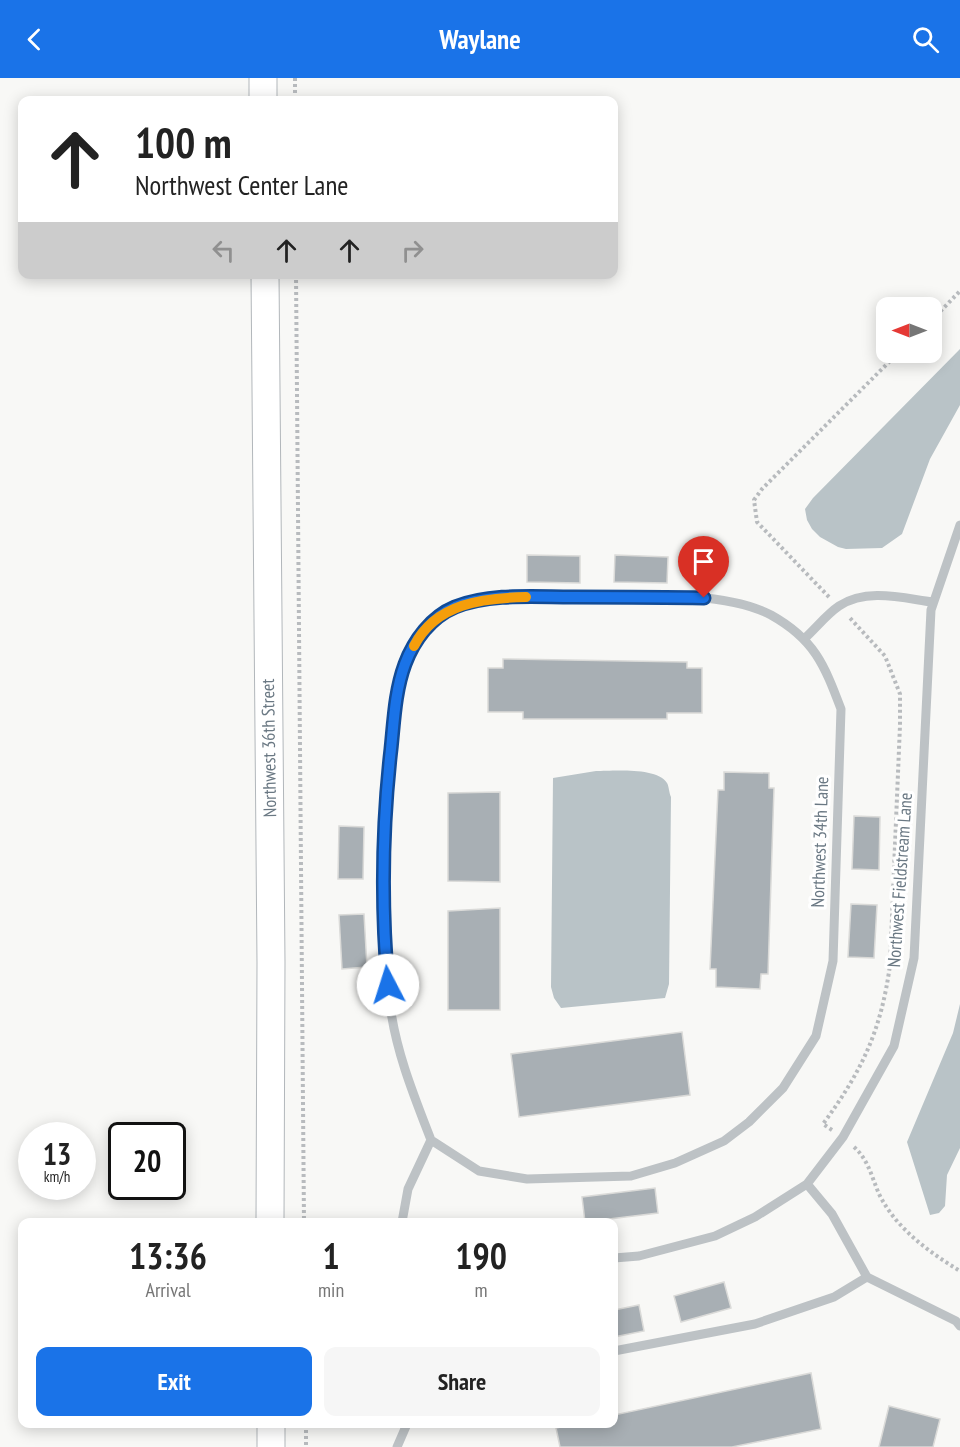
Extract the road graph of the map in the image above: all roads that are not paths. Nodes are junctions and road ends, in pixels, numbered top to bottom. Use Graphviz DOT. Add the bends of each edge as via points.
graph roads {
  1 [pos="263,78"];
  2 [pos="263,96"];
  3 [pos="265,279"];
  4 [pos="960,525"];
  5 [pos="932,602"];
  6 [pos="805,638"];
  7 [pos="431,1140"];
  8 [pos="807,1184"];
  9 [pos="270,1218"];
  10 [pos="403,1218"];
  11 [pos="618,1258"];
  12 [pos="867,1277"];
  13 [pos="960,1326"];
  14 [pos="618,1350"];
  15 [pos="271,1428"];
  16 [pos="405,1428"];
  17 [pos="271,1447"];
  18 [pos="397,1447"];
  1 -- 2 [label="main road"];
  3 -- 9 [label="main road, Northwest 36th Street"];
  4 -- 5 [label="lane, Northwest Fieldstream Lane"];
  5 -- 6 [label="lane" via="881,595 854,598 838,606"];
  5 -- 8 [label="lane, Northwest Fieldstream Lane" via="914,958 894,1046 843,1137"];
  6 -- 7 [label="lane, Northwest 34th Lane" via="830,680 841,709 833,962 816,1036 783,1088 724,1141 675,1163 631,1176 527,1179 479,1172"];
  6 -- 7 [label="lane, Northwest 34th Lane" via="769,614 741,604 643,596 484,600 447,612 432,621 417,639 396,698 384,813 382,918 390,1007 407,1078"];
  7 -- 10 [label="lane" via="408,1189"];
  8 -- 11 [label="lane, Northwest Fieldstream Lane" via="755,1217 715,1236"];
  8 -- 12 [label="lane" via="832,1214"];
  12 -- 13 [label="lane"];
  12 -- 14 [label="lane" via="834,1297 755,1324"];
  15 -- 17 [label="main road"];
  16 -- 18 [label="lane"];
}
